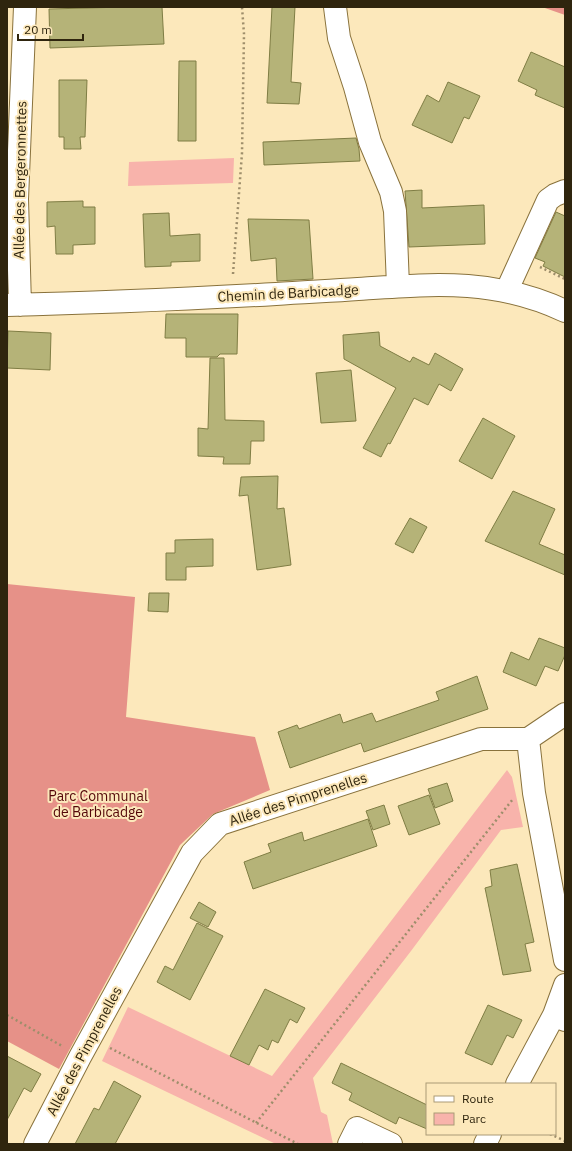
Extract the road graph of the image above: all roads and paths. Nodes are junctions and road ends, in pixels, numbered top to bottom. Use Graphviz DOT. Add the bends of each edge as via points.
graph roads {
  1 [pos="25,7"];
  2 [pos="242,7"];
  3 [pos="335,7"];
  4 [pos="565,191"];
  5 [pos="398,286"];
  6 [pos="507,290"];
  7 [pos="236,296"];
  8 [pos="13,305"];
  9 [pos="565,311"];
  10 [pos="565,714"];
  11 [pos="528,739"];
  12 [pos="534,793"];
  13 [pos="565,960"];
  14 [pos="565,985"];
  15 [pos="7,1015"];
  16 [pos="560,1017"];
  17 [pos="85,1047"];
  18 [pos="518,1083"];
  19 [pos="256,1123"];
  20 [pos="490,1135"];
  21 [pos="552,1135"];
  22 [pos="565,1140"];
  23 [pos="35,1144"];
  24 [pos="298,1144"];
  25 [pos="349,1144"];
  26 [pos="391,1144"];
  27 [pos="485,1144"];
  1 -- 8 [label="street, Allée des Bergeronnettes"];
  2 -- 7 [label="path" via="242,153 233,275"];
  3 -- 5 [label="street" via="339,38 370,142 391,192"];
  4 -- 6 [label="street" via="548,200"];
  5 -- 6 [label="street, Chemin de Barbicadge" via="456,284"];
  5 -- 7 [label="street, Chemin de Barbicadge"];
  6 -- 9 [label="street, Chemin de Barbicadge" via="544,301"];
  7 -- 8 [label="street, Chemin de Barbicadge"];
  10 -- 11 [label="street"];
  11 -- 12 [label="street"];
  11 -- 17 [label="street, Allée des Pimprenelles" via="480,739 220,824 192,853"];
  12 -- 13 [label="street"];
  12 -- 19 [label="path" via="514,798"];
  14 -- 16 [label="street"];
  15 -- 17 [label="path"];
  16 -- 18 [label="street"];
  17 -- 19 [label="path"];
  17 -- 23 [label="street, Allée des Pimprenelles"];
  19 -- 24 [label="path"];
  20 -- 27 [label="street"];
  21 -- 22 [label="path"];
  25 -- 26 [label="street" via="356,1128"];
}
